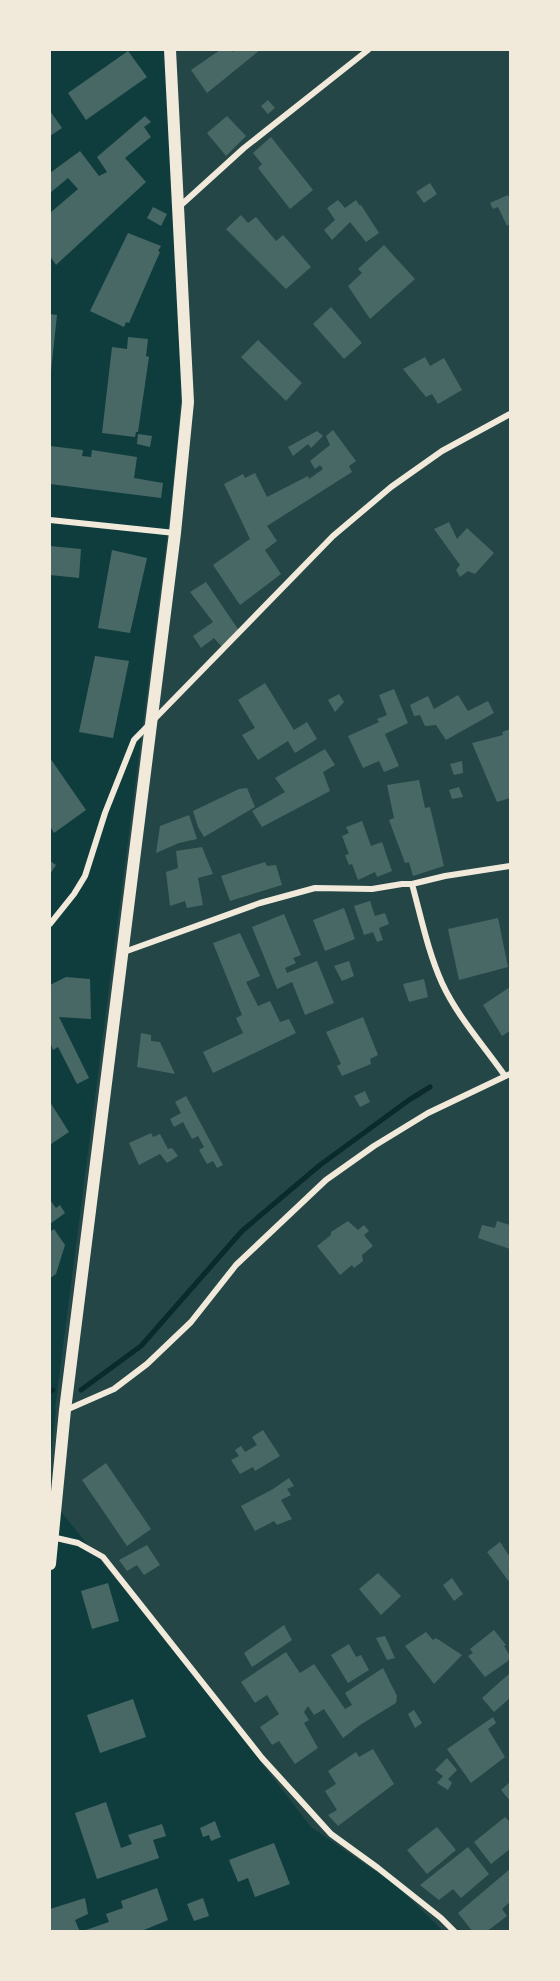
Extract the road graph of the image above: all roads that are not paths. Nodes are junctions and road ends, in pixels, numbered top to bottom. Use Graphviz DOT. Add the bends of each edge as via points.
graph roads {
  1 [pos="170,50"];
  2 [pos="368,50"];
  3 [pos="179,207"];
  4 [pos="510,414"];
  5 [pos="50,520"];
  6 [pos="175,533"];
  7 [pos="510,866"];
  8 [pos="412,884"];
  9 [pos="50,924"];
  10 [pos="124,952"];
  11 [pos="508,1075"];
  12 [pos="65,1410"];
  13 [pos="52,1537"];
  14 [pos="50,1564"];
  15 [pos="455,1932"];
  1 -- 3 [label="main road"];
  2 -- 3 [label="street" via="244,148"];
  3 -- 6 [label="main road" via="188,402"];
  4 -- 9 [label="street" via="441,451 342,529 134,740 85,876"];
  5 -- 6 [label="street"];
  6 -- 10 [label="main road"];
  7 -- 8 [label="street"];
  8 -- 10 [label="street" via="372,889 315,888 260,903"];
  8 -- 11 [label="street" via="442,984"];
  10 -- 12 [label="main road"];
  11 -- 12 [label="street" via="428,1113 326,1180 236,1265 191,1322 147,1364 114,1389"];
  12 -- 13 [label="main road"];
  13 -- 14 [label="main road"];
  13 -- 15 [label="street" via="78,1543 103,1557 262,1758 331,1834"];
}
